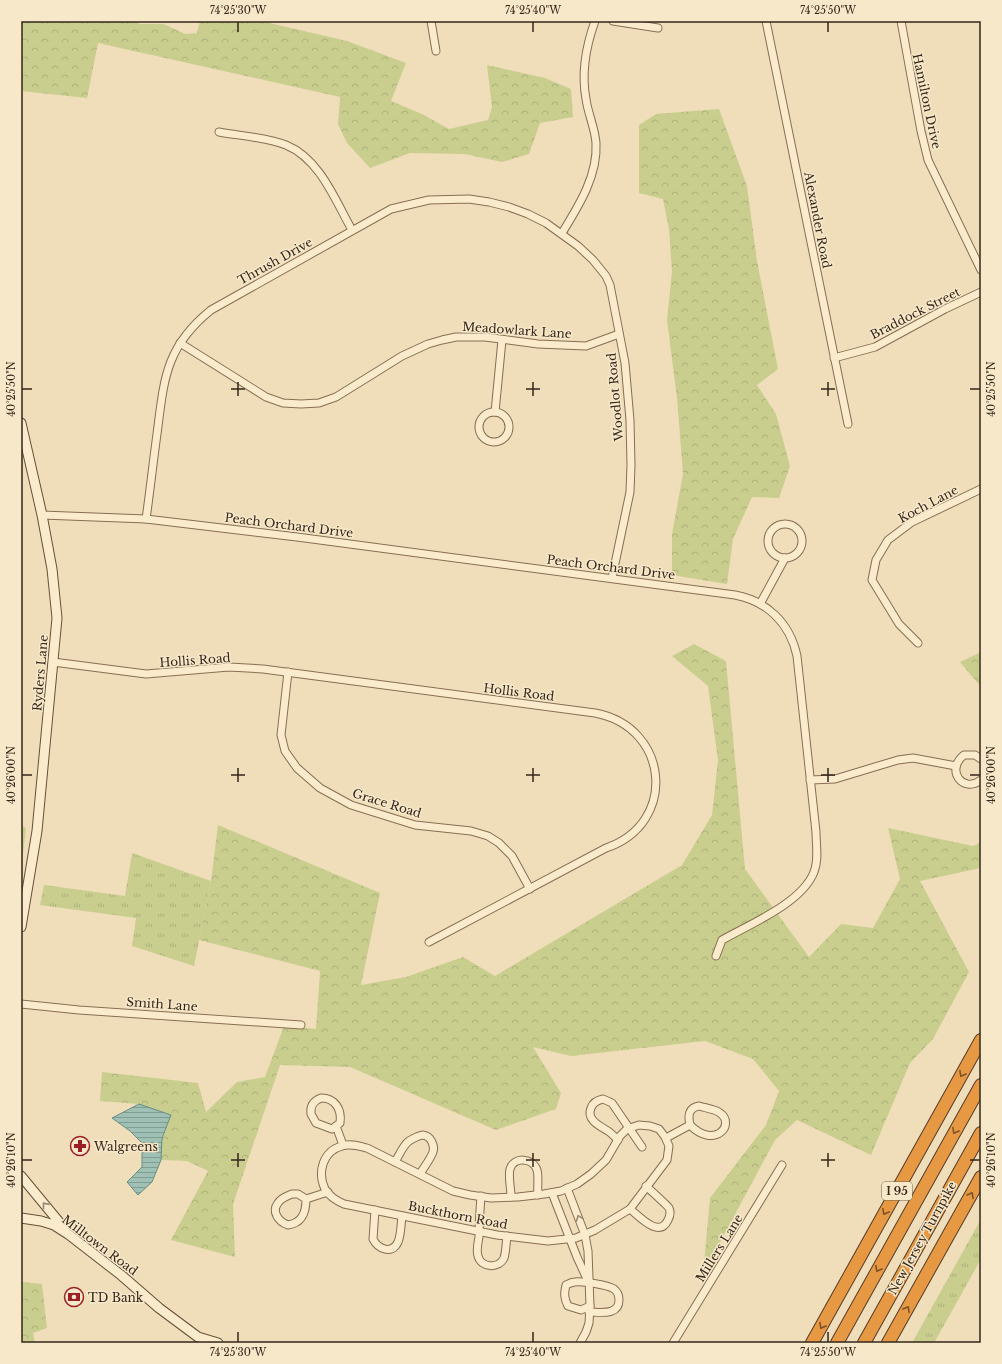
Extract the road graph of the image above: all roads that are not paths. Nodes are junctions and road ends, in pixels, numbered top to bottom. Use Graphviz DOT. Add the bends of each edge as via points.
graph roads {
  1 [pos="431,21"];
  2 [pos="595,21"];
  3 [pos="613,21"];
  4 [pos="766,21"];
  5 [pos="900,21"];
  6 [pos="658,28"];
  7 [pos="436,51"];
  8 [pos="220,132"];
  9 [pos="352,230"];
  10 [pos="562,233"];
  11 [pos="981,270"];
  12 [pos="981,292"];
  13 [pos="619,334"];
  14 [pos="502,340"];
  15 [pos="180,343"];
  16 [pos="834,358"];
  17 [pos="495,412"];
  18 [pos="21,423"];
  19 [pos="848,424"];
  20 [pos="981,489"];
  21 [pos="42,515"];
  22 [pos="146,519"];
  23 [pos="785,558"];
  24 [pos="612,578"];
  25 [pos="760,604"];
  26 [pos="918,643"];
  27 [pos="53,662"];
  28 [pos="288,672"];
  29 [pos="981,759"];
  30 [pos="956,766"];
  31 [pos="810,780"];
  32 [pos="981,780"];
  33 [pos="530,889"];
  34 [pos="21,927"];
  35 [pos="429,942"];
  36 [pos="716,956"];
  37 [pos="21,1004"];
  38 [pos="301,1025"];
  39 [pos="981,1040"];
  40 [pos="981,1085"];
  41 [pos="690,1125"];
  42 [pos="336,1126"];
  43 [pos="629,1128"];
  44 [pos="981,1133"];
  45 [pos="666,1138"];
  46 [pos="618,1140"];
  47 [pos="343,1145"];
  48 [pos="642,1147"];
  49 [pos="395,1162"];
  50 [pos="782,1165"];
  51 [pos="420,1174"];
  52 [pos="21,1176"];
  53 [pos="981,1177"];
  54 [pos="646,1186"];
  55 [pos="567,1188"];
  56 [pos="328,1192"];
  57 [pos="552,1193"];
  58 [pos="538,1195"];
  59 [pos="481,1196"];
  60 [pos="511,1197"];
  61 [pos="306,1198"];
  62 [pos="630,1209"];
  63 [pos="375,1210"];
  64 [pos="402,1216"];
  65 [pos="21,1218"];
  66 [pos="479,1231"];
  67 [pos="68,1234"];
  68 [pos="585,1235"];
  69 [pos="507,1236"];
  70 [pos="570,1239"];
  71 [pos="589,1283"];
  72 [pos="590,1309"];
  73 [pos="218,1343"];
  74 [pos="580,1343"];
  75 [pos="674,1343"];
  76 [pos="812,1343"];
  77 [pos="837,1343"];
  78 [pos="864,1343"];
  79 [pos="888,1343"];
  1 -- 7 [label="street"];
  2 -- 10 [label="street" via="588,42 584,80 596,144 595,161 580,204"];
  3 -- 6 [label="street"];
  4 -- 16 [label="street, Alexander Road"];
  5 -- 11 [label="street, Hamilton Drive" via="928,160"];
  8 -- 9 [label="street" via="279,143 300,153 318,170"];
  9 -- 10 [label="street, Thrush Drive" via="391,209 429,200 470,199 509,207"];
  9 -- 15 [label="street, Thrush Drive" via="211,310 193,326"];
  10 -- 13 [label="street, Woodlot Road" via="606,276"];
  12 -- 16 [label="street, Braddock Street" via="875,346"];
  13 -- 14 [label="street, Meadowlark Lane" via="586,346"];
  13 -- 24 [label="street, Woodlot Road" via="625,363 631,466 630,492"];
  14 -- 15 [label="street, Meadowlark Lane" via="470,336 428,344 402,356 336,397 301,404 284,403 266,397"];
  14 -- 17 [label="street"];
  15 -- 22 [label="street, Thrush Drive" via="164,381"];
  16 -- 19 [label="street, Alexander Road"];
  17 -- 17 [label="street" via="486,414 479,427 485,439 494,442 503,439 509,425 502,414"];
  18 -- 21 [label="main road, Ryders Lane"];
  20 -- 26 [label="street, Koch Lane" via="912,522 888,540 876,560 872,580 900,624"];
  21 -- 22 [label="street, Peach Orchard Drive"];
  21 -- 27 [label="main road, Ryders Lane" via="52,569 57,618"];
  22 -- 24 [label="street, Peach Orchard Drive"];
  23 -- 23 [label="street" via="796,555 803,541 796,527 785,524 771,531 768,541 772,553"];
  23 -- 25 [label="street"];
  24 -- 25 [label="street, Peach Orchard Drive" via="735,594"];
  25 -- 31 [label="street, Peach Orchard Drive" via="781,621 790,634 795,648"];
  27 -- 28 [label="street, Hollis Road" via="146,674 230,667"];
  27 -- 34 [label="main road, Ryders Lane" via="37,831"];
  28 -- 33 [label="street, Grace Road" via="281,735 285,750 297,768 320,788 351,805 415,825 471,831 488,836 512,856"];
  28 -- 33 [label="street, Hollis Road" via="596,713 617,719 634,732 648,749 655,769 654,798 646,818 632,835 620,843"];
  29 -- 30 [label="street" via="975,755 964,755"];
  30 -- 31 [label="street" via="913,758 835,779"];
  30 -- 32 [label="street" via="956,774 962,781 972,784"];
  31 -- 36 [label="street, Peach Orchard Drive" via="817,860 814,872 800,893 787,904 722,940"];
  33 -- 35 [label="street, Hollis Road"];
  37 -- 38 [label="street, Smith Lane"];
  39 -- 76 [label="highway, I 95, one-way"];
  40 -- 77 [label="highway, New Jersey Turnpike / I 95, one-way"];
  41 -- 41 [label="street" via="707,1136 712,1136 722,1132 725,1122 720,1112 699,1106 690,1111"];
  41 -- 45 [label="street"];
  42 -- 42 [label="street" via="332,1129 326,1128 313,1120 310,1110 316,1100 326,1098 335,1103 340,1112 340,1123"];
  42 -- 47 [label="street"];
  43 -- 45 [label="street" via="639,1125 650,1126 659,1129"];
  43 -- 46 [label="street, Buckthorn Road"];
  43 -- 46 [label="street" via="612,1103 603,1099 594,1102 590,1112 591,1118"];
  43 -- 48 [label="street"];
  44 -- 78 [label="highway, New Jersey Turnpike"];
  45 -- 54 [label="street, Buckthorn Road" via="669,1146 667,1160"];
  46 -- 55 [label="street, Buckthorn Road" via="606,1160 591,1174"];
  47 -- 49 [label="street, Buckthorn Road" via="367,1148"];
  47 -- 56 [label="street" via="334,1149 322,1166 321,1174"];
  49 -- 51 [label="street, Buckthorn Road"];
  49 -- 51 [label="street" via="408,1141 422,1135 429,1138 434,1148"];
  50 -- 75 [label="street, Millers Lane"];
  51 -- 59 [label="street, Buckthorn Road" via="453,1191"];
  67 -- 52 [label="main road, one-way"];
  79 -- 53 [label="highway, New Jersey Turnpike, one-way"];
  54 -- 62 [label="street, Buckthorn Road"];
  54 -- 62 [label="street" via="666,1205 670,1214 666,1224 662,1227 652,1226"];
  55 -- 57 [label="street, Buckthorn Road"];
  68 -- 55 [label="street, one-way"];
  56 -- 61 [label="street"];
  56 -- 63 [label="street, Buckthorn Road" via="344,1204"];
  57 -- 58 [label="street, Buckthorn Road"];
  57 -- 70 [label="street"];
  58 -- 60 [label="street, Buckthorn Road"];
  58 -- 60 [label="street" via="537,1170 530,1161 524,1160 515,1162 510,1169"];
  59 -- 60 [label="street, Buckthorn Road"];
  59 -- 66 [label="street"];
  61 -- 61 [label="street" via="292,1194 282,1199 276,1207 279,1221 288,1225 298,1222 304,1215"];
  62 -- 68 [label="street, Buckthorn Road"];
  63 -- 64 [label="street, Buckthorn Road"];
  63 -- 64 [label="street" via="372,1236 375,1244 384,1249 390,1249 398,1242"];
  64 -- 66 [label="street, Buckthorn Road"];
  65 -- 67 [label="main road, Milltown Road" via="54,1225"];
  66 -- 69 [label="street, Buckthorn Road"];
  66 -- 69 [label="street" via="478,1255 484,1264 489,1266 495,1266 503,1259"];
  67 -- 73 [label="main road, Milltown Road" via="198,1337"];
  68 -- 70 [label="street, Buckthorn Road"];
  68 -- 71 [label="street"];
  69 -- 70 [label="street, Buckthorn Road" via="548,1241"];
  70 -- 71 [label="street"];
  71 -- 72 [label="street"];
  71 -- 72 [label="street" via="575,1282 566,1285 563,1293 568,1306 581,1310"];
  71 -- 72 [label="street" via="613,1288 619,1297 619,1303 609,1313"];
  72 -- 74 [label="street" via="589,1323"];
}
